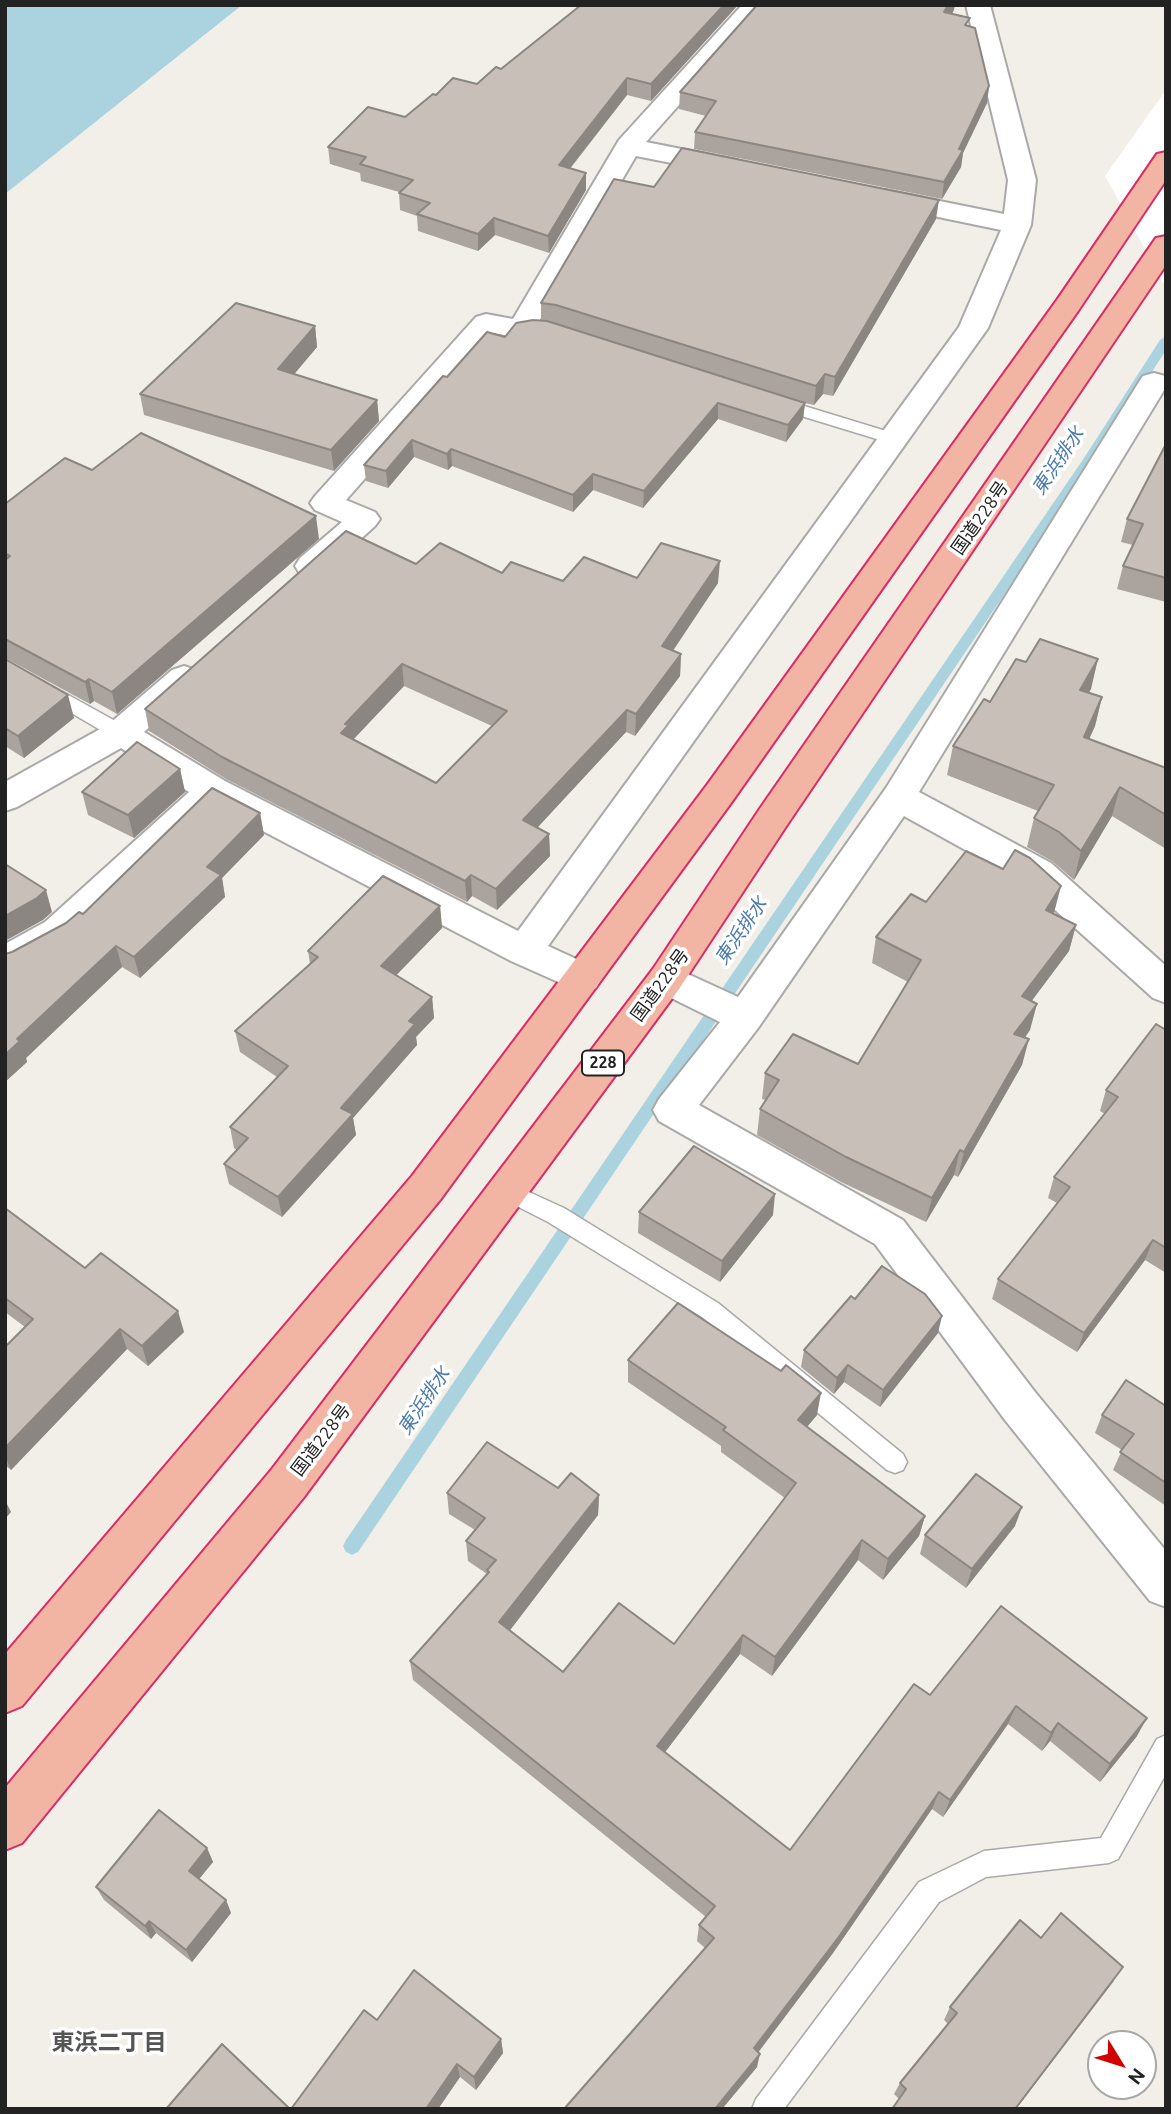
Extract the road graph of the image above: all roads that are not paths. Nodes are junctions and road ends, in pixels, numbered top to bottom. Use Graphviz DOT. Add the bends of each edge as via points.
graph roads {
  1 [pos="756,5"];
  2 [pos="978,5"];
  3 [pos="628,146"];
  4 [pos="1166,160"];
  5 [pos="749,170"];
  6 [pos="856,192"];
  7 [pos="1017,225"];
  8 [pos="1159,253"];
  9 [pos="1154,382"];
  10 [pos="761,397"];
  11 [pos="893,439"];
  12 [pos="293,582"];
  13 [pos="202,662"];
  14 [pos="5,666"];
  15 [pos="121,733"];
  16 [pos="213,790"];
  17 [pos="898,797"];
  18 [pos="5,798"];
  19 [pos="524,951"];
  20 [pos="5,961"];
  21 [pos="583,978"];
  22 [pos="666,979"];
  23 [pos="1166,988"];
  24 [pos="745,1017"];
  25 [pos="508,1191"];
  26 [pos="895,1462"];
  27 [pos="1166,1586"];
  28 [pos="17,1655"];
  29 [pos="5,1690"];
  30 [pos="1166,1748"];
  31 [pos="5,1826"];
  32 [pos="766,2109"];
  1 -- 3 [label="street"];
  2 -- 7 [label="street" via="1022,180"];
  3 -- 5 [label="street"];
  3 -- 12 [label="street" via="531,329 486,323 326,503 365,519"];
  4 -- 21 [label="highway" via="1068,305"];
  6 -- 7 [label="street"];
  7 -- 11 [label="street" via="973,328"];
  8 -- 22 [label="highway, 国道228号 / 228"];
  9 -- 17 [label="street"];
  10 -- 11 [label="lane"];
  11 -- 19 [label="street"];
  13 -- 15 [label="street"];
  14 -- 15 [label="lane"];
  15 -- 16 [label="street"];
  15 -- 18 [label="street"];
  16 -- 19 [label="street"];
  16 -- 20 [label="street" via="58,932"];
  17 -- 23 [label="street" via="1038,873"];
  17 -- 24 [label="street"];
  19 -- 21 [label="street"];
  21 -- 28 [label="highway" via="426,1188"];
  22 -- 24 [label="street"];
  22 -- 25 [label="highway, 国道228号 / 228"];
  24 -- 27 [label="street" via="673,1110 889,1232 1020,1406"];
  25 -- 26 [label="lane" via="710,1310"];
  25 -- 31 [label="highway, 国道228号 / 228" via="288,1483"];
  28 -- 29 [label="highway"];
  30 -- 32 [label="lane" via="1109,1850 984,1864 929,1892"];
}
